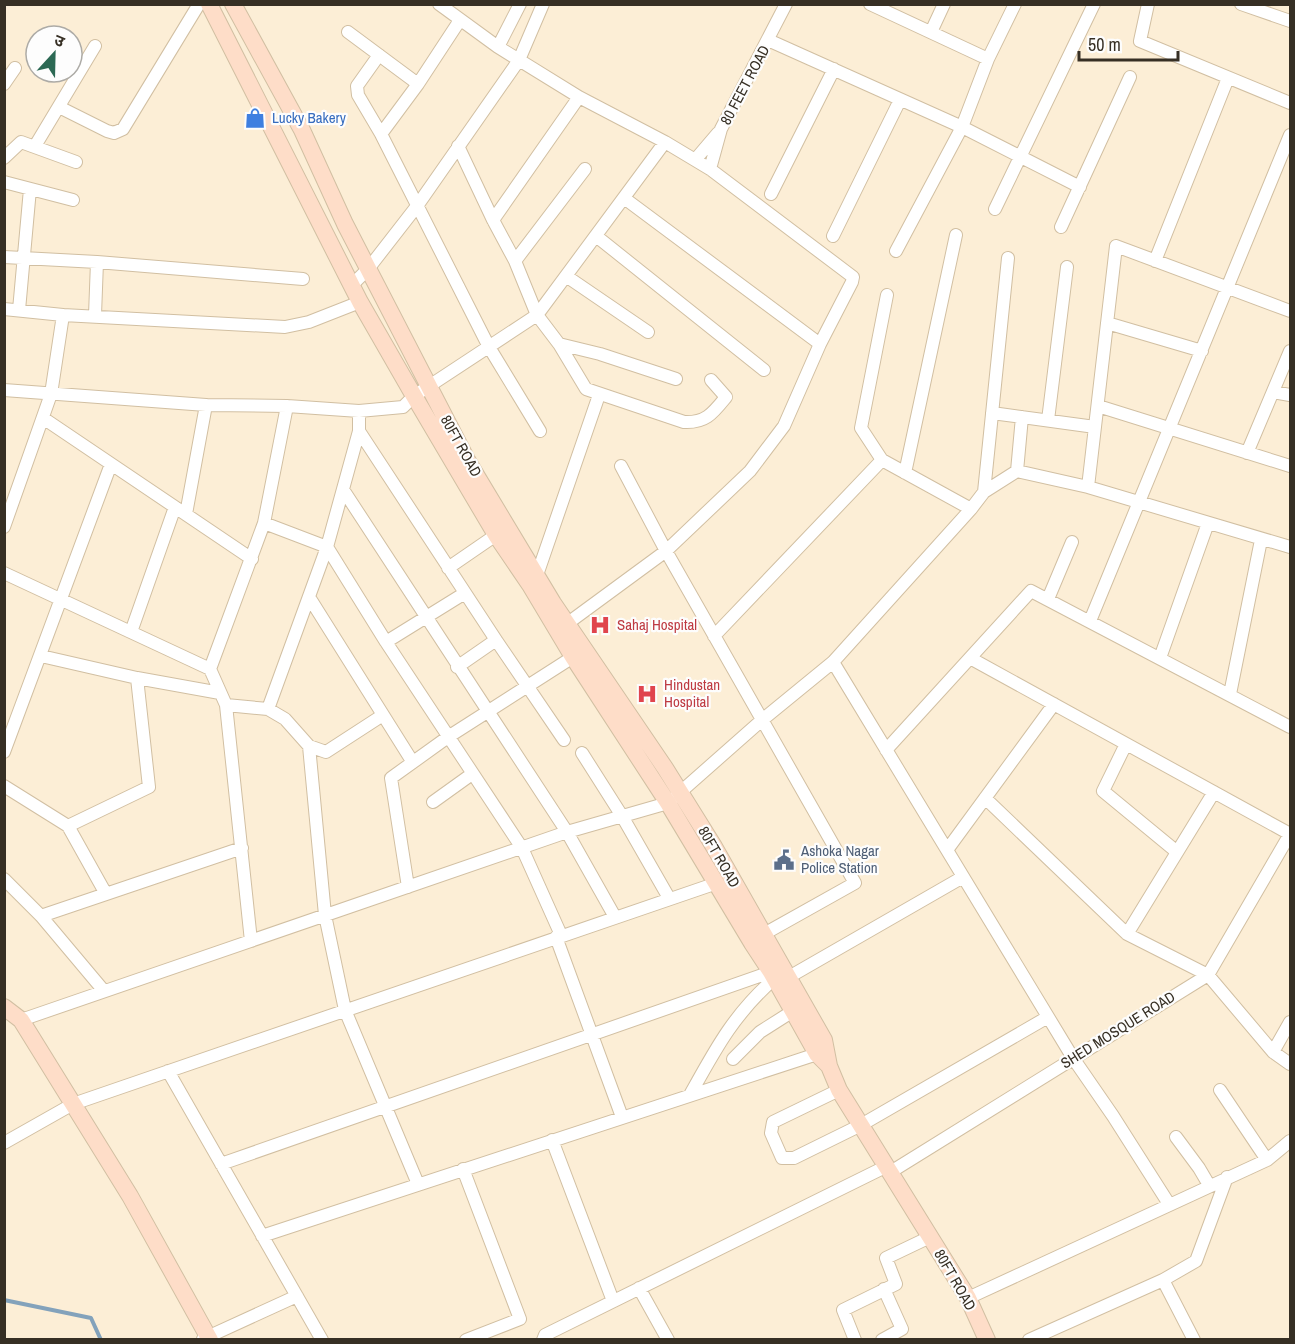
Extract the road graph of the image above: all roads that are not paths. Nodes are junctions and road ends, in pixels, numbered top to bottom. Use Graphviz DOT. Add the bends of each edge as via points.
graph roads {
  1 [pos="199,4"];
  2 [pos="208,4"];
  3 [pos="439,4"];
  4 [pos="520,4"];
  5 [pos="543,4"];
  6 [pos="786,4"];
  7 [pos="870,4"];
  8 [pos="944,4"];
  9 [pos="1015,4"];
  10 [pos="1094,4"];
  11 [pos="1148,4"];
  12 [pos="1241,4"];
  13 [pos="238,6"];
  14 [pos="460,20"];
  15 [pos="1290,21"];
  16 [pos="348,32"];
  17 [pos="931,32"];
  18 [pos="768,40"];
  19 [pos="95,46"];
  20 [pos="498,47"];
  21 [pos="379,55"];
  22 [pos="988,59"];
  23 [pos="519,60"];
  24 [pos="15,68"];
  25 [pos="834,69"];
  26 [pos="1130,77"];
  27 [pos="1228,78"];
  28 [pos="4,84"];
  29 [pos="418,84"];
  30 [pos="579,97"];
  31 [pos="900,100"];
  32 [pos="1290,103"];
  33 [pos="59,107"];
  34 [pos="962,128"];
  35 [pos="721,129"];
  36 [pos="381,134"];
  37 [pos="1290,135"];
  38 [pos="665,142"];
  39 [pos="35,146"];
  40 [pos="458,146"];
  41 [pos="1020,157"];
  42 [pos="4,158"];
  43 [pos="695,160"];
  44 [pos="76,162"];
  45 [pos="585,169"];
  46 [pos="710,169"];
  47 [pos="4,182"];
  48 [pos="1080,187"];
  49 [pos="30,189"];
  50 [pos="771,194"];
  51 [pos="624,198"];
  52 [pos="73,200"];
  53 [pos="417,206"];
  54 [pos="995,209"];
  55 [pos="493,220"];
  56 [pos="1061,227"];
  57 [pos="956,235"];
  58 [pos="596,236"];
  59 [pos="833,236"];
  60 [pos="896,250"];
  61 [pos="4,257"];
  62 [pos="1008,258"];
  63 [pos="23,259"];
  64 [pos="515,261"];
  65 [pos="1155,261"];
  66 [pos="97,262"];
  67 [pos="1067,267"];
  68 [pos="368,269"];
  69 [pos="566,276"];
  70 [pos="303,279"];
  71 [pos="352,285"];
  72 [pos="1227,288"];
  73 [pos="887,295"];
  74 [pos="360,302"];
  75 [pos="4,309"];
  76 [pos="19,310"];
  77 [pos="1290,311"];
  78 [pos="63,315"];
  79 [pos="95,315"];
  80 [pos="537,315"];
  81 [pos="1107,322"];
  82 [pos="648,332"];
  83 [pos="559,344"];
  84 [pos="820,344"];
  85 [pos="489,347"];
  86 [pos="1202,351"];
  87 [pos="1290,351"];
  88 [pos="764,370"];
  89 [pos="676,379"];
  90 [pos="711,380"];
  91 [pos="4,390"];
  92 [pos="421,391"];
  93 [pos="1273,392"];
  94 [pos="51,394"];
  95 [pos="599,395"];
  96 [pos="1290,395"];
  97 [pos="206,405"];
  98 [pos="287,406"];
  99 [pos="1098,406"];
  100 [pos="359,411"];
  101 [pos="992,413"];
  102 [pos="1022,417"];
  103 [pos="43,418"];
  104 [pos="1048,420"];
  105 [pos="1095,427"];
  106 [pos="1169,429"];
  107 [pos="359,431"];
  108 [pos="540,431"];
  109 [pos="1247,453"];
  110 [pos="882,460"];
  111 [pos="111,464"];
  112 [pos="621,466"];
  113 [pos="1290,466"];
  114 [pos="1017,471"];
  115 [pos="905,473"];
  116 [pos="1088,488"];
  117 [pos="344,491"];
  118 [pos="984,492"];
  119 [pos="1139,502"];
  120 [pos="175,507"];
  121 [pos="971,509"];
  122 [pos="186,514"];
  123 [pos="264,523"];
  124 [pos="1208,523"];
  125 [pos="4,527"];
  126 [pos="496,535"];
  127 [pos="1261,540"];
  128 [pos="1072,542"];
  129 [pos="327,547"];
  130 [pos="1290,547"];
  131 [pos="666,551"];
  132 [pos="252,559"];
  133 [pos="448,567"];
  134 [pos="4,573"];
  135 [pos="537,575"];
  136 [pos="465,593"];
  137 [pos="309,597"];
  138 [pos="61,599"];
  139 [pos="1048,599"];
  140 [pos="425,618"];
  141 [pos="1090,621"];
  142 [pos="568,623"];
  143 [pos="131,632"];
  144 [pos="714,636"];
  145 [pos="496,640"];
  146 [pos="386,642"];
  147 [pos="41,656"];
  148 [pos="573,657"];
  149 [pos="970,658"];
  150 [pos="1160,658"];
  151 [pos="833,662"];
  152 [pos="457,667"];
  153 [pos="210,669"];
  154 [pos="137,678"];
  155 [pos="527,686"];
  156 [pos="220,693"];
  157 [pos="1230,694"];
  158 [pos="1054,704"];
  159 [pos="226,705"];
  160 [pos="268,709"];
  161 [pos="488,711"];
  162 [pos="383,715"];
  163 [pos="762,720"];
  164 [pos="1290,727"];
  165 [pos="448,737"];
  166 [pos="564,740"];
  167 [pos="1126,744"];
  168 [pos="309,746"];
  169 [pos="886,750"];
  170 [pos="4,752"];
  171 [pos="582,753"];
  172 [pos="411,761"];
  173 [pos="472,774"];
  174 [pos="4,786"];
  175 [pos="1214,792"];
  176 [pos="675,798"];
  177 [pos="985,798"];
  178 [pos="433,802"];
  179 [pos="622,816"];
  180 [pos="68,826"];
  181 [pos="567,832"];
  182 [pos="1290,834"];
  183 [pos="242,848"];
  184 [pos="522,848"];
  185 [pos="947,850"];
  186 [pos="1177,852"];
  187 [pos="963,877"];
  188 [pos="4,879"];
  189 [pos="717,883"];
  190 [pos="408,887"];
  191 [pos="106,894"];
  192 [pos="669,898"];
  193 [pos="325,915"];
  194 [pos="41,916"];
  195 [pos="615,917"];
  196 [pos="764,934"];
  197 [pos="1127,934"];
  198 [pos="559,936"];
  199 [pos="251,941"];
  200 [pos="1208,975"];
  201 [pos="778,978"];
  202 [pos="104,991"];
  203 [pos="4,1007"];
  204 [pos="345,1010"];
  205 [pos="793,1011"];
  206 [pos="1048,1017"];
  207 [pos="21,1020"];
  208 [pos="1290,1022"];
  209 [pos="592,1034"];
  210 [pos="1273,1052"];
  211 [pos="1073,1058"];
  212 [pos="733,1059"];
  213 [pos="823,1060"];
  214 [pos="1290,1064"];
  215 [pos="168,1071"];
  216 [pos="839,1090"];
  217 [pos="1220,1090"];
  218 [pos="690,1095"];
  219 [pos="73,1104"];
  220 [pos="385,1106"];
  221 [pos="622,1117"];
  222 [pos="861,1125"];
  223 [pos="1176,1137"];
  224 [pos="552,1140"];
  225 [pos="1290,1141"];
  226 [pos="4,1143"];
  227 [pos="1267,1160"];
  228 [pos="221,1164"];
  229 [pos="463,1169"];
  230 [pos="887,1170"];
  231 [pos="1227,1177"];
  232 [pos="418,1184"];
  233 [pos="1209,1185"];
  234 [pos="1169,1204"];
  235 [pos="262,1236"];
  236 [pos="930,1237"];
  237 [pos="1163,1280"];
  238 [pos="639,1288"];
  239 [pos="884,1289"];
  240 [pos="297,1296"];
  241 [pos="968,1298"];
  242 [pos="614,1301"];
  243 [pos="206,1338"];
  244 [pos="322,1340"];
  245 [pos="466,1340"];
  246 [pos="543,1340"];
  247 [pos="668,1340"];
  248 [pos="855,1340"];
  249 [pos="882,1340"];
  250 [pos="987,1340"];
  251 [pos="1029,1340"];
  252 [pos="1194,1340"];
  1 -- 33 [label="street" via="123,129 107,131"];
  2 -- 71 [label="main road"];
  3 -- 14 [label="street"];
  4 -- 20 [label="street"];
  5 -- 23 [label="street"];
  6 -- 18 [label="street, 80 FEET ROAD"];
  7 -- 17 [label="street"];
  8 -- 17 [label="street"];
  9 -- 22 [label="street"];
  10 -- 41 [label="street"];
  11 -- 27 [label="street" via="1140,41"];
  12 -- 15 [label="street"];
  13 -- 68 [label="main road"];
  14 -- 20 [label="street"];
  14 -- 29 [label="street"];
  16 -- 21 [label="street"];
  17 -- 22 [label="street"];
  18 -- 25 [label="street"];
  18 -- 35 [label="street, 80 FEET ROAD"];
  19 -- 33 [label="street"];
  20 -- 23 [label="street"];
  21 -- 29 [label="street"];
  21 -- 36 [label="street" via="357,86"];
  22 -- 34 [label="street"];
  23 -- 30 [label="street"];
  23 -- 40 [label="street"];
  24 -- 28 [label="street"];
  25 -- 31 [label="street"];
  25 -- 50 [label="street"];
  26 -- 48 [label="street"];
  27 -- 32 [label="street"];
  27 -- 65 [label="street"];
  29 -- 36 [label="street"];
  30 -- 38 [label="street"];
  30 -- 55 [label="street"];
  31 -- 34 [label="street"];
  31 -- 59 [label="street"];
  33 -- 39 [label="street"];
  34 -- 41 [label="street"];
  34 -- 60 [label="street"];
  35 -- 43 [label="street"];
  35 -- 46 [label="street, 80 FEET ROAD"];
  36 -- 53 [label="street"];
  37 -- 72 [label="street"];
  38 -- 43 [label="street"];
  38 -- 51 [label="street"];
  39 -- 42 [label="street" via="21,142"];
  39 -- 44 [label="street"];
  40 -- 53 [label="street"];
  40 -- 55 [label="street"];
  41 -- 48 [label="street"];
  41 -- 54 [label="street"];
  43 -- 46 [label="street"];
  45 -- 64 [label="street"];
  46 -- 84 [label="street" via="853,277"];
  47 -- 49 [label="street"];
  48 -- 56 [label="street"];
  49 -- 52 [label="street"];
  49 -- 63 [label="street"];
  51 -- 58 [label="street"];
  51 -- 84 [label="street"];
  53 -- 68 [label="street"];
  53 -- 85 [label="street"];
  55 -- 64 [label="street"];
  57 -- 115 [label="street"];
  58 -- 69 [label="street"];
  58 -- 88 [label="street"];
  61 -- 63 [label="street"];
  62 -- 101 [label="street"];
  63 -- 66 [label="street"];
  63 -- 76 [label="street"];
  64 -- 80 [label="street"];
  65 -- 72 [label="street"];
  65 -- 81 [label="street" via="1116,246"];
  66 -- 70 [label="street"];
  66 -- 79 [label="street"];
  67 -- 104 [label="street"];
  68 -- 71 [label="street"];
  68 -- 92 [label="main road"];
  69 -- 80 [label="street"];
  69 -- 82 [label="street"];
  71 -- 74 [label="main road"];
  72 -- 77 [label="street"];
  72 -- 86 [label="street"];
  73 -- 110 [label="street" via="861,428"];
  74 -- 79 [label="street" via="285,327"];
  74 -- 92 [label="main road"];
  75 -- 76 [label="street"];
  76 -- 78 [label="street"];
  78 -- 79 [label="street"];
  78 -- 94 [label="street"];
  80 -- 83 [label="street"];
  80 -- 85 [label="street"];
  81 -- 86 [label="street"];
  81 -- 99 [label="street"];
  83 -- 89 [label="street"];
  83 -- 95 [label="street" via="586,389"];
  84 -- 131 [label="street" via="784,426 750,472"];
  85 -- 92 [label="street"];
  85 -- 108 [label="street"];
  86 -- 106 [label="street"];
  87 -- 93 [label="street"];
  90 -- 95 [label="street" via="726,397 704,420 694,423"];
  91 -- 94 [label="street"];
  92 -- 100 [label="street" via="403,407"];
  92 -- 126 [label="main road"];
  92 -- 135 [label="main road, 80FT ROAD"];
  93 -- 96 [label="street"];
  93 -- 109 [label="street"];
  94 -- 97 [label="street"];
  94 -- 103 [label="street"];
  95 -- 135 [label="street"];
  97 -- 98 [label="street"];
  97 -- 122 [label="street"];
  98 -- 100 [label="street"];
  98 -- 123 [label="street"];
  99 -- 105 [label="street"];
  99 -- 106 [label="street"];
  100 -- 107 [label="street"];
  101 -- 102 [label="street"];
  101 -- 118 [label="street"];
  102 -- 104 [label="street"];
  102 -- 114 [label="street"];
  103 -- 111 [label="street"];
  103 -- 125 [label="street"];
  104 -- 105 [label="street"];
  105 -- 116 [label="street"];
  106 -- 109 [label="street"];
  106 -- 119 [label="street"];
  107 -- 117 [label="street"];
  107 -- 133 [label="street"];
  109 -- 113 [label="street"];
  110 -- 115 [label="street"];
  110 -- 144 [label="street"];
  111 -- 120 [label="street"];
  111 -- 138 [label="street"];
  112 -- 131 [label="street"];
  114 -- 116 [label="street"];
  114 -- 118 [label="street"];
  115 -- 121 [label="street"];
  116 -- 119 [label="street"];
  117 -- 129 [label="street"];
  117 -- 140 [label="street"];
  118 -- 121 [label="street"];
  119 -- 124 [label="street"];
  119 -- 141 [label="street"];
  120 -- 122 [label="street"];
  120 -- 143 [label="street"];
  121 -- 151 [label="street"];
  122 -- 132 [label="street"];
  123 -- 129 [label="street"];
  123 -- 132 [label="street"];
  124 -- 127 [label="street"];
  124 -- 150 [label="street"];
  126 -- 133 [label="street"];
  126 -- 148 [label="main road"];
  127 -- 130 [label="street"];
  127 -- 157 [label="street"];
  128 -- 139 [label="street"];
  129 -- 137 [label="street"];
  129 -- 146 [label="street"];
  131 -- 142 [label="street"];
  131 -- 144 [label="street"];
  132 -- 153 [label="street"];
  133 -- 136 [label="street"];
  134 -- 138 [label="street"];
  135 -- 142 [label="main road, 80FT ROAD"];
  136 -- 140 [label="street"];
  136 -- 145 [label="street"];
  137 -- 160 [label="street"];
  137 -- 162 [label="street"];
  138 -- 143 [label="street"];
  138 -- 147 [label="street"];
  139 -- 141 [label="street"];
  139 -- 149 [label="street" via="1031,591"];
  140 -- 146 [label="street"];
  140 -- 152 [label="street"];
  141 -- 150 [label="street"];
  142 -- 176 [label="main road, 80FT ROAD"];
  143 -- 153 [label="street"];
  144 -- 163 [label="street"];
  145 -- 152 [label="street"];
  145 -- 155 [label="street"];
  146 -- 165 [label="street"];
  147 -- 154 [label="street"];
  147 -- 170 [label="street"];
  148 -- 155 [label="street"];
  148 -- 176 [label="main road"];
  149 -- 158 [label="street"];
  149 -- 169 [label="street"];
  150 -- 157 [label="street"];
  151 -- 163 [label="street"];
  151 -- 169 [label="street"];
  152 -- 161 [label="street"];
  153 -- 156 [label="street"];
  154 -- 156 [label="street"];
  154 -- 180 [label="street" via="149,787"];
  155 -- 161 [label="street"];
  155 -- 166 [label="street"];
  156 -- 159 [label="street"];
  157 -- 164 [label="street"];
  158 -- 167 [label="street"];
  158 -- 177 [label="street"];
  159 -- 160 [label="street"];
  159 -- 183 [label="street"];
  160 -- 168 [label="street" via="285,718"];
  161 -- 165 [label="street"];
  161 -- 181 [label="street"];
  162 -- 168 [label="street" via="326,752"];
  162 -- 172 [label="street"];
  163 -- 176 [label="street"];
  163 -- 196 [label="street" via="855,883"];
  165 -- 172 [label="street"];
  165 -- 173 [label="street"];
  167 -- 175 [label="street"];
  167 -- 186 [label="street" via="1103,791"];
  168 -- 193 [label="street"];
  169 -- 185 [label="street"];
  171 -- 179 [label="street"];
  172 -- 190 [label="street" via="391,778"];
  173 -- 178 [label="street"];
  173 -- 184 [label="street"];
  174 -- 180 [label="street"];
  175 -- 182 [label="street"];
  175 -- 186 [label="street"];
  176 -- 179 [label="street"];
  176 -- 189 [label="main road"];
  176 -- 196 [label="main road, 80FT ROAD"];
  177 -- 185 [label="street"];
  177 -- 197 [label="street"];
  179 -- 181 [label="street"];
  179 -- 192 [label="street"];
  180 -- 191 [label="street"];
  181 -- 184 [label="street"];
  181 -- 195 [label="street"];
  182 -- 200 [label="street, SHED MOSQUE ROAD"];
  183 -- 191 [label="street"];
  183 -- 199 [label="street"];
  184 -- 190 [label="street"];
  184 -- 198 [label="street"];
  185 -- 187 [label="street"];
  186 -- 197 [label="street"];
  187 -- 201 [label="street"];
  187 -- 206 [label="street"];
  188 -- 194 [label="street"];
  189 -- 192 [label="street"];
  189 -- 201 [label="main road"];
  190 -- 193 [label="street"];
  191 -- 194 [label="street"];
  192 -- 195 [label="street"];
  193 -- 199 [label="street"];
  193 -- 204 [label="street"];
  194 -- 202 [label="street"];
  195 -- 198 [label="street"];
  196 -- 201 [label="main road, 80FT ROAD"];
  197 -- 200 [label="street"];
  198 -- 204 [label="street"];
  198 -- 209 [label="street"];
  199 -- 202 [label="street"];
  200 -- 210 [label="street"];
  200 -- 211 [label="street, SHED MOSQUE ROAD"];
  201 -- 205 [label="main road"];
  201 -- 209 [label="street"];
  201 -- 213 [label="main road, 80FT ROAD" via="824,1040"];
  201 -- 218 [label="street" via="748,1002"];
  202 -- 207 [label="street"];
  203 -- 207 [label="main road"];
  204 -- 215 [label="street"];
  204 -- 220 [label="street"];
  205 -- 212 [label="street" via="760,1032"];
  205 -- 213 [label="main road"];
  206 -- 211 [label="street"];
  206 -- 222 [label="street"];
  207 -- 219 [label="main road"];
  208 -- 210 [label="street"];
  209 -- 220 [label="street"];
  209 -- 221 [label="street"];
  210 -- 214 [label="street"];
  211 -- 230 [label="street, SHED MOSQUE ROAD"];
  211 -- 234 [label="street"];
  213 -- 216 [label="main road, 80FT ROAD"];
  213 -- 218 [label="street"];
  215 -- 219 [label="street"];
  215 -- 228 [label="street"];
  216 -- 222 [label="main road, 80FT ROAD"];
  216 -- 222 [label="street" via="773,1122 771,1133 782,1158 794,1158"];
  217 -- 227 [label="street"];
  218 -- 221 [label="street"];
  219 -- 226 [label="street"];
  219 -- 243 [label="main road" via="130,1196"];
  220 -- 228 [label="street"];
  220 -- 232 [label="street"];
  221 -- 224 [label="street"];
  222 -- 230 [label="main road, 80FT ROAD"];
  223 -- 233 [label="street"];
  224 -- 229 [label="street"];
  224 -- 242 [label="street"];
  225 -- 227 [label="street"];
  227 -- 231 [label="street"];
  228 -- 235 [label="street"];
  229 -- 232 [label="street"];
  229 -- 245 [label="street" via="520,1319"];
  230 -- 236 [label="main road, 80FT ROAD"];
  230 -- 238 [label="street, SHED MOSQUE ROAD"];
  231 -- 233 [label="street"];
  231 -- 237 [label="street" via="1196,1261"];
  232 -- 235 [label="street"];
  233 -- 234 [label="street"];
  234 -- 241 [label="street"];
  235 -- 240 [label="street"];
  236 -- 239 [label="street" via="886,1258 896,1284"];
  236 -- 241 [label="main road, 80FT ROAD"];
  237 -- 251 [label="street"];
  237 -- 252 [label="street"];
  238 -- 242 [label="street, SHED MOSQUE ROAD"];
  238 -- 247 [label="street"];
  239 -- 248 [label="street" via="843,1310"];
  239 -- 249 [label="street" via="902,1329"];
  240 -- 243 [label="street"];
  240 -- 244 [label="street"];
  241 -- 250 [label="main road, 80FT ROAD"];
  242 -- 246 [label="street, SHED MOSQUE ROAD" via="545,1335"];
}
